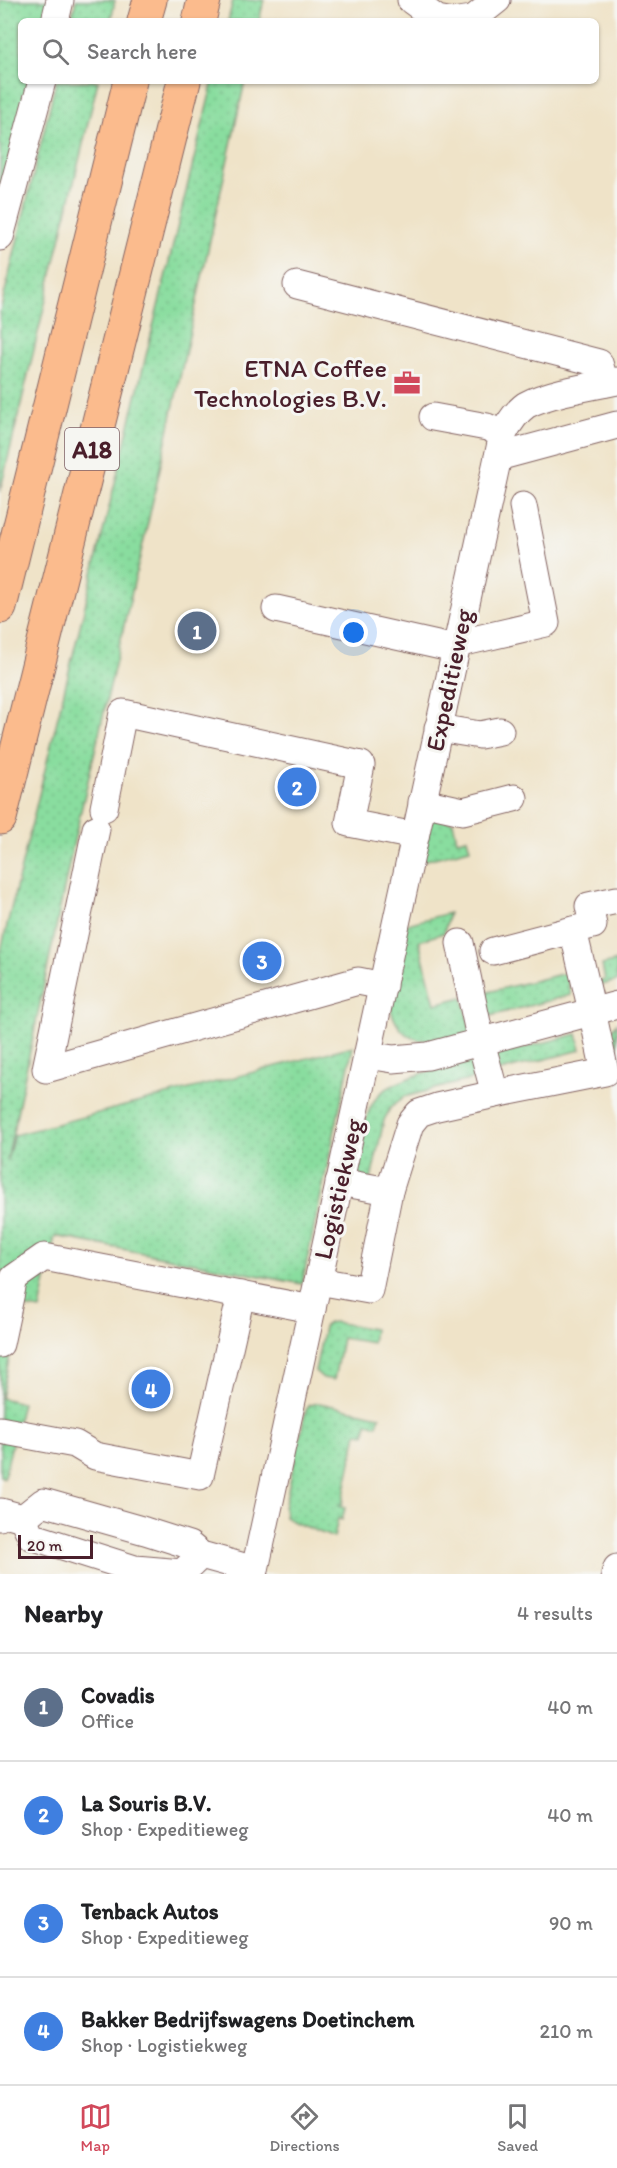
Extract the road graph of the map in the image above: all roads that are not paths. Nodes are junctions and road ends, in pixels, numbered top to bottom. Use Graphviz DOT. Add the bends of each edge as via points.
graph roads {
  1 [pos="60,0"];
  2 [pos="150,0"];
  3 [pos="204,0"];
  4 [pos="411,0"];
  5 [pos="497,0"];
  6 [pos="56,18"];
  7 [pos="145,18"];
  8 [pos="200,18"];
  9 [pos="434,18"];
  10 [pos="473,18"];
  11 [pos="41,84"];
  12 [pos="129,84"];
  13 [pos="183,84"];
  14 [pos="0,237"];
  15 [pos="297,285"];
  16 [pos="611,382"];
  17 [pos="433,417"];
  18 [pos="617,425"];
  19 [pos="500,445"];
  20 [pos="523,506"];
  21 [pos="0,607"];
  22 [pos="276,609"];
  23 [pos="456,646"];
  24 [pos="438,728"];
  25 [pos="500,731"];
  26 [pos="514,798"];
  27 [pos="422,802"];
  28 [pos="0,818"];
  29 [pos="415,836"];
  30 [pos="617,900"];
  31 [pos="573,930"];
  32 [pos="460,943"];
  33 [pos="493,951"];
  34 [pos="383,986"];
  35 [pos="605,1008"];
  36 [pos="481,1042"];
  37 [pos="368,1055"];
  38 [pos="495,1094"];
  39 [pos="339,1182"];
  40 [pos="389,1191"];
  41 [pos="318,1281"];
  42 [pos="241,1295"];
  43 [pos="312,1309"];
  44 [pos="0,1344"];
  45 [pos="0,1430"];
  46 [pos="11,1518"];
  47 [pos="201,1555"];
  48 [pos="617,1568"];
  49 [pos="255,1572"];
  50 [pos="615,1574"];
  1 -- 6 [label="street"];
  2 -- 7 [label="highway"];
  3 -- 8 [label="highway"];
  4 -- 9 [label="street"];
  5 -- 10 [label="street"];
  11 -- 14 [label="street"];
  12 -- 21 [label="highway, A18"];
  13 -- 28 [label="highway, A18"];
  15 -- 16 [label="street" via="599,363"];
  16 -- 19 [label="street, Expeditieweg" via="526,406 511,419"];
  17 -- 19 [label="street" via="487,427"];
  18 -- 19 [label="street"];
  19 -- 23 [label="street, Expeditieweg"];
  20 -- 23 [label="street" via="546,623"];
  22 -- 23 [label="street"];
  23 -- 24 [label="street, Expeditieweg"];
  24 -- 25 [label="street" via="480,735"];
  24 -- 27 [label="street, Expeditieweg"];
  26 -- 27 [label="street" via="463,811"];
  27 -- 29 [label="street, Expeditieweg"];
  29 -- 34 [label="street, Expeditieweg"];
  29 -- 34 [label="street" via="349,823 361,765 123,713 46,1070 358,981"];
  30 -- 31 [label="street" via="589,906 592,925"];
  31 -- 33 [label="street"];
  31 -- 35 [label="street"];
  32 -- 36 [label="street"];
  34 -- 37 [label="street, Expeditieweg"];
  35 -- 36 [label="street"];
  35 -- 38 [label="street" via="605,1072"];
  36 -- 37 [label="street" via="428,1056 393,1059"];
  36 -- 38 [label="street"];
  37 -- 39 [label="street, Logistiekweg"];
  38 -- 40 [label="street" via="419,1113 410,1124"];
  39 -- 40 [label="street"];
  39 -- 41 [label="street, Logistiekweg"];
  40 -- 41 [label="street" via="369,1290"];
  41 -- 43 [label="street, Logistiekweg"];
  42 -- 43 [label="street"];
  42 -- 44 [label="street" via="44,1257 14,1278"];
  42 -- 45 [label="street" via="200,1476 95,1456 75,1444"];
  43 -- 49 [label="street, Logistiekweg"];
  46 -- 47 [label="street" via="43,1502 189,1545"];
  46 -- 47 [label="street" via="31,1536 135,1569 182,1573"];
  47 -- 49 [label="street"];
  48 -- 50 [label="street"];
}
